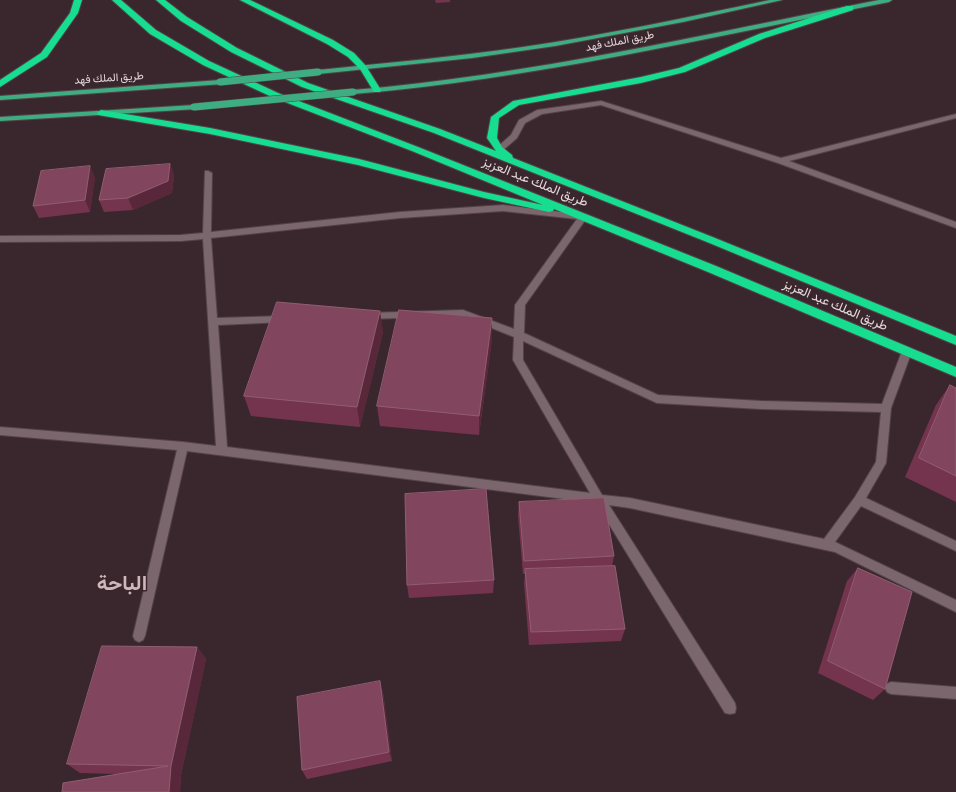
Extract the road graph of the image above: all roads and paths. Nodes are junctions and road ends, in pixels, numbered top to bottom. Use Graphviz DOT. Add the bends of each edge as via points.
graph roads {
  1 [pos="78,0"];
  2 [pos="116,0"];
  3 [pos="160,0"];
  4 [pos="244,0"];
  5 [pos="779,0"];
  6 [pos="889,0"];
  7 [pos="850,8"];
  8 [pos="363,68"];
  9 [pos="0,84"];
  10 [pos="378,90"];
  11 [pos="0,98"];
  12 [pos="101,113"];
  13 [pos="956,116"];
  14 [pos="0,118"];
  15 [pos="499,149"];
  16 [pos="781,161"];
  17 [pos="518,164"];
  18 [pos="208,173"];
  19 [pos="583,217"];
  20 [pos="956,225"];
  21 [pos="207,235"];
  22 [pos="0,239"];
  23 [pos="362,316"];
  24 [pos="291,319"];
  25 [pos="213,322"];
  26 [pos="519,335"];
  27 [pos="956,341"];
  28 [pos="907,351"];
  29 [pos="956,372"];
  30 [pos="886,408"];
  31 [pos="0,431"];
  32 [pos="183,446"];
  33 [pos="222,452"];
  34 [pos="599,499"];
  35 [pos="859,500"];
  36 [pos="826,545"];
  37 [pos="956,546"];
  38 [pos="956,606"];
  39 [pos="140,636"];
  40 [pos="891,688"];
  41 [pos="956,693"];
  42 [pos="730,708"];
  1 -- 9 [label="highway" via="74,13 44,55"];
  2 -- 19 [label="highway, طريق الملك عبد العزيز" via="153,32 213,66 275,95"];
  3 -- 17 [label="highway, طريق الملك عبد العزيز" via="184,19 234,50 305,85 437,131"];
  4 -- 8 [label="highway" via="330,42 351,55"];
  5 -- 8 [label="main road, طريق الملك فهد" via="524,48"];
  6 -- 7 [label="main road, طريق الملك فهد"];
  7 -- 10 [label="main road, طريق الملك فهد" via="551,67"];
  7 -- 15 [label="highway" via="762,36 682,70 516,104 495,117 492,138"];
  8 -- 10 [label="highway"];
  8 -- 11 [label="main road, طريق الملك فهد, bridge" via="220,82"];
  10 -- 12 [label="main road, طريق الملك فهد, bridge"];
  12 -- 14 [label="main road"];
  12 -- 19 [label="highway" via="210,131 359,162 484,195"];
  13 -- 16 [label="street"];
  15 -- 16 [label="street" via="514,136 522,122 540,112 601,103"];
  15 -- 17 [label="highway"];
  16 -- 20 [label="street"];
  17 -- 27 [label="highway, طريق الملك عبد العزيز" via="712,240"];
  18 -- 21 [label="street"];
  19 -- 21 [label="street" via="503,208 400,215"];
  19 -- 26 [label="street" via="520,305"];
  19 -- 28 [label="highway, طريق الملك عبد العزيز"];
  21 -- 22 [label="street" via="181,238"];
  21 -- 25 [label="street"];
  23 -- 26 [label="street" via="464,313"];
  24 -- 25 [label="street"];
  25 -- 33 [label="street"];
  26 -- 30 [label="street" via="657,400"];
  26 -- 34 [label="street" via="518,360"];
  28 -- 29 [label="highway, طريق الملك عبد العزيز"];
  28 -- 30 [label="street"];
  30 -- 35 [label="street" via="881,463"];
  31 -- 32 [label="street"];
  32 -- 33 [label="street"];
  32 -- 39 [label="street"];
  33 -- 34 [label="street"];
  34 -- 36 [label="street" via="630,503"];
  34 -- 42 [label="street"];
  35 -- 36 [label="street"];
  35 -- 37 [label="street"];
  36 -- 38 [label="street" via="837,547"];
  40 -- 41 [label="street"];
}
